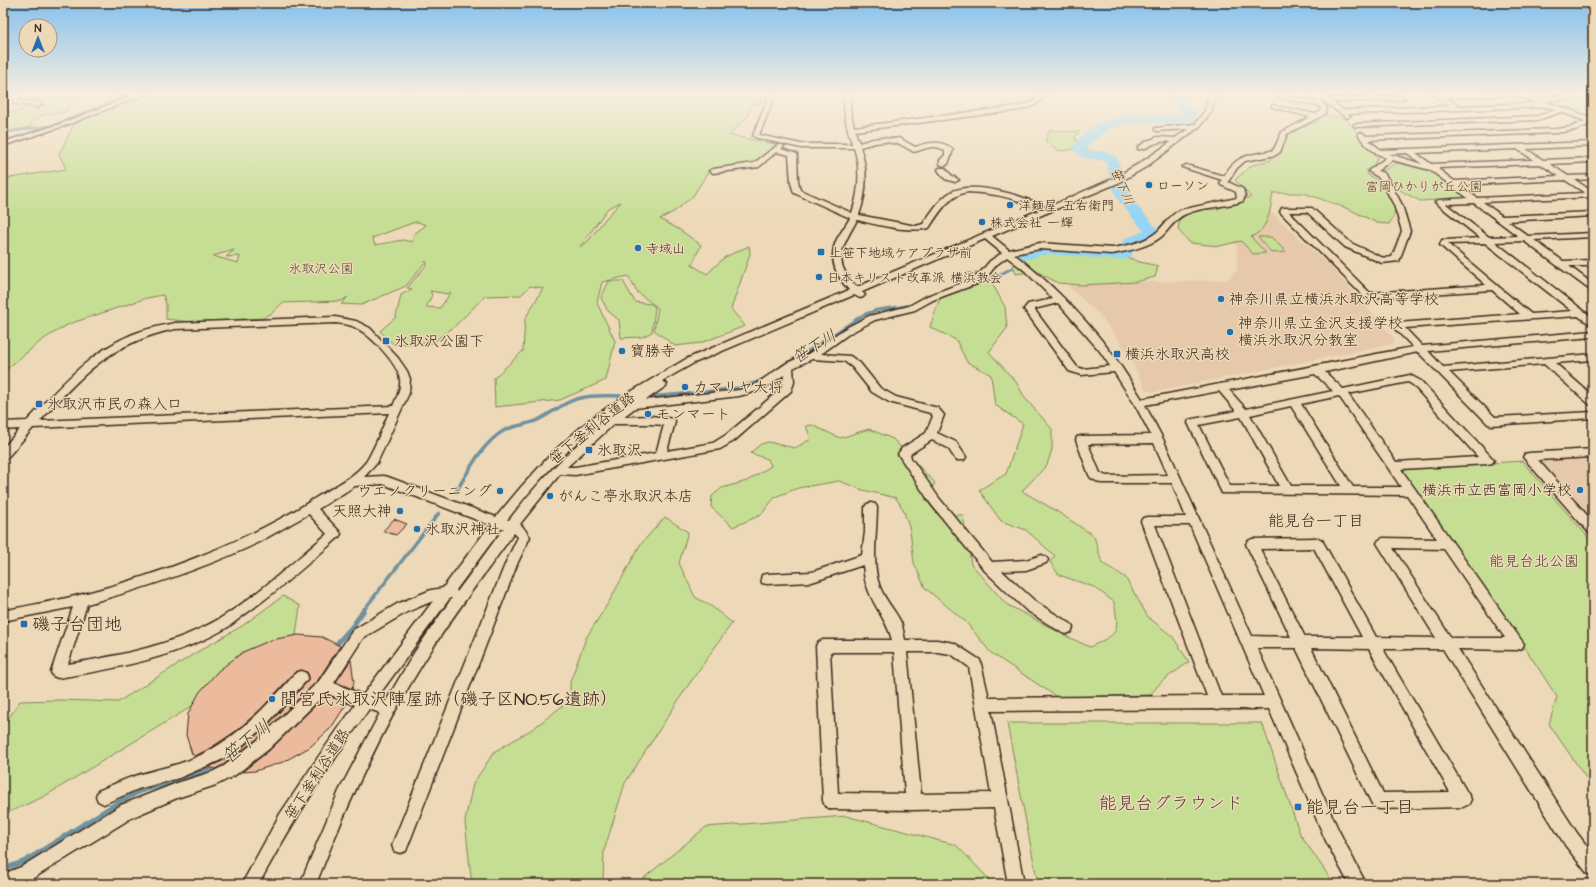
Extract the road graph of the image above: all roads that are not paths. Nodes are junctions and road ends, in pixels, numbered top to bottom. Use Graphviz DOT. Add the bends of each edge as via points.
graph roads {
  1 [pos="33,134"];
  2 [pos="757,134"];
  3 [pos="852,134"];
  4 [pos="1185,134"];
  5 [pos="1194,134"];
  6 [pos="1284,134"];
  7 [pos="1361,134"];
  8 [pos="1459,134"];
  9 [pos="1498,134"];
  10 [pos="1363,138"];
  11 [pos="19,139"];
  12 [pos="1177,141"];
  13 [pos="783,143"];
  14 [pos="3,144"];
  15 [pos="1585,144"];
  16 [pos="1593,144"];
  17 [pos="856,146"];
  18 [pos="3,147"];
  19 [pos="1518,147"];
  20 [pos="1140,148"];
  21 [pos="1593,148"];
  22 [pos="775,150"];
  23 [pos="1409,151"];
  24 [pos="1382,152"];
  25 [pos="1391,158"];
  26 [pos="1593,160"];
  27 [pos="1541,162"];
  28 [pos="1186,167"];
  29 [pos="1432,168"];
  30 [pos="713,172"];
  31 [pos="1593,177"];
  32 [pos="1566,178"];
  33 [pos="1226,179"];
  34 [pos="955,180"];
  35 [pos="1125,180"];
  36 [pos="1451,182"];
  37 [pos="1106,189"];
  38 [pos="1593,195"];
  39 [pos="1475,200"];
  40 [pos="1046,211"];
  41 [pos="1593,214"];
  42 [pos="855,217"];
  43 [pos="1500,219"];
  44 [pos="1593,235"];
  45 [pos="989,238"];
  46 [pos="1526,238"];
  47 [pos="1488,240"];
  48 [pos="1009,252"];
  49 [pos="1593,263"];
  50 [pos="1562,264"];
  51 [pos="1494,287"];
  52 [pos="1593,288"];
  53 [pos="858,293"];
  54 [pos="1060,300"];
  55 [pos="1580,313"];
  56 [pos="1529,316"];
  57 [pos="1593,323"];
  58 [pos="1593,334"];
  59 [pos="1420,349"];
  60 [pos="811,356"];
  61 [pos="1593,357"];
  62 [pos="1546,361"];
  63 [pos="788,367"];
  64 [pos="1117,369"];
  65 [pos="1317,370"];
  66 [pos="1440,370"];
  67 [pos="1221,387"];
  68 [pos="1342,393"];
  69 [pos="632,400"];
  70 [pos="1294,402"];
  71 [pos="1593,402"];
  72 [pos="1140,403"];
  73 [pos="396,408"];
  74 [pos="1244,413"];
  75 [pos="1593,415"];
  76 [pos="611,421"];
  77 [pos="30,425"];
  78 [pos="3,426"];
  79 [pos="931,435"];
  80 [pos="1158,439"];
  81 [pos="1593,453"];
  82 [pos="661,454"];
  83 [pos="3,455"];
  84 [pos="960,457"];
  85 [pos="371,463"];
  86 [pos="1392,466"];
  87 [pos="557,470"];
  88 [pos="1176,479"];
  89 [pos="384,480"];
  90 [pos="353,482"];
  91 [pos="1287,490"];
  92 [pos="1349,490"];
  93 [pos="1409,491"];
  94 [pos="871,507"];
  95 [pos="310,508"];
  96 [pos="1194,521"];
  97 [pos="506,524"];
  98 [pos="1593,530"];
  99 [pos="1447,544"];
  100 [pos="868,558"];
  101 [pos="1042,560"];
  102 [pos="989,567"];
  103 [pos="767,579"];
  104 [pos="464,592"];
  105 [pos="447,594"];
  106 [pos="82,600"];
  107 [pos="3,616"];
  108 [pos="1066,628"];
  109 [pos="1247,642"];
  110 [pos="1300,642"];
  111 [pos="1372,642"];
  112 [pos="1446,643"];
  113 [pos="900,646"];
  114 [pos="300,678"];
  115 [pos="324,685"];
  116 [pos="1274,702"];
  117 [pos="364,703"];
  118 [pos="1217,704"];
  119 [pos="984,705"];
  120 [pos="390,709"];
  121 [pos="180,771"];
  122 [pos="177,791"];
  123 [pos="104,796"];
  124 [pos="1000,800"];
  125 [pos="914,802"];
  126 [pos="400,844"];
  127 [pos="1593,867"];
  128 [pos="3,882"];
  129 [pos="250,884"];
  130 [pos="308,884"];
  131 [pos="1016,884"];
  132 [pos="1358,884"];
  1 -- 11 [label="street"];
  2 -- 13 [label="street"];
  3 -- 17 [label="street"];
  4 -- 12 [label="street, 笹下釜利谷道路"];
  5 -- 35 [label="street, 笹下釜利谷道路" via="1156,163"];
  6 -- 33 [label="street" via="1277,150 1238,161"];
  7 -- 10 [label="street"];
  8 -- 10 [label="street"];
  9 -- 19 [label="street"];
  10 -- 24 [label="street" via="1370,146"];
  11 -- 14 [label="street"];
  11 -- 18 [label="street"];
  12 -- 20 [label="street" via="1156,139"];
  12 -- 35 [label="street, 笹下釜利谷道路"];
  13 -- 17 [label="street" via="800,146"];
  13 -- 22 [label="street"];
  15 -- 16 [label="street"];
  15 -- 19 [label="street"];
  15 -- 21 [label="street"];
  17 -- 34 [label="street" via="885,140 899,140 914,150 926,145 943,145 950,152 944,160 943,167 948,178"];
  17 -- 42 [label="street" via="862,166 861,193"];
  19 -- 23 [label="street"];
  19 -- 27 [label="street"];
  22 -- 30 [label="street" via="756,165"];
  22 -- 42 [label="street" via="793,154 796,191"];
  23 -- 24 [label="street"];
  23 -- 29 [label="street"];
  24 -- 25 [label="street"];
  25 -- 29 [label="street" via="1414,166"];
  25 -- 51 [label="street" via="1372,171 1381,175 1387,184 1398,205 1406,230 1396,259 1378,259 1348,245 1309,210 1284,212 1368,296"];
  26 -- 27 [label="street"];
  27 -- 29 [label="street"];
  27 -- 32 [label="street"];
  28 -- 33 [label="street"];
  29 -- 36 [label="street"];
  31 -- 32 [label="street"];
  32 -- 36 [label="street"];
  32 -- 38 [label="street"];
  33 -- 48 [label="street" via="1224,183 1240,191 1240,199 1228,204 1184,211 1157,236 1133,246 1112,251 1040,246"];
  35 -- 37 [label="street, 笹下釜利谷道路"];
  36 -- 39 [label="street"];
  37 -- 40 [label="street, 笹下釜利谷道路"];
  37 -- 45 [label="street, 笹下釜利谷道路"];
  38 -- 39 [label="street"];
  39 -- 43 [label="street"];
  39 -- 47 [label="street" via="1439,202"];
  40 -- 42 [label="street" via="1019,199 979,190 960,190 934,212 926,226 916,228"];
  40 -- 45 [label="street, 笹下釜利谷道路"];
  41 -- 43 [label="street"];
  42 -- 53 [label="street" via="840,241 837,258 842,276"];
  43 -- 46 [label="street"];
  44 -- 46 [label="street"];
  45 -- 48 [label="street"];
  45 -- 53 [label="street, 笹下釜利谷道路"];
  46 -- 47 [label="street"];
  46 -- 50 [label="street"];
  47 -- 51 [label="street" via="1445,242 1444,245"];
  47 -- 55 [label="street"];
  48 -- 54 [label="street"];
  48 -- 60 [label="street" via="1000,256 982,278 912,308 872,318"];
  49 -- 50 [label="street"];
  50 -- 52 [label="street"];
  51 -- 56 [label="street"];
  53 -- 69 [label="street, 笹下釜利谷道路" via="717,356"];
  53 -- 69 [label="street, 笹下釜利谷道路" via="690,361"];
  54 -- 64 [label="street" via="1103,348"];
  54 -- 64 [label="street" via="1031,306 1029,309 1073,369 1082,372"];
  55 -- 56 [label="street"];
  55 -- 57 [label="street"];
  56 -- 59 [label="street" via="1397,326"];
  58 -- 59 [label="street"];
  59 -- 65 [label="street"];
  59 -- 66 [label="street"];
  60 -- 63 [label="street"];
  60 -- 79 [label="street" via="847,358 876,390 893,400 934,410 939,415"];
  61 -- 62 [label="street"];
  62 -- 66 [label="street"];
  62 -- 71 [label="street"];
  63 -- 69 [label="street" via="757,388 739,393 646,403"];
  63 -- 82 [label="street" via="787,389 724,442 708,448"];
  64 -- 72 [label="street"];
  65 -- 67 [label="street"];
  65 -- 68 [label="street"];
  66 -- 75 [label="street" via="1492,421"];
  67 -- 72 [label="street"];
  67 -- 74 [label="street"];
  68 -- 70 [label="street"];
  68 -- 86 [label="street"];
  68 -- 86 [label="street" via="1410,378 1488,460"];
  69 -- 76 [label="street, 笹下釜利谷道路"];
  69 -- 97 [label="street, 笹下釜利谷道路" via="573,440 542,469"];
  70 -- 74 [label="street"];
  70 -- 92 [label="street"];
  72 -- 80 [label="street"];
  73 -- 77 [label="street"];
  73 -- 77 [label="street" via="404,393 405,381 402,372 374,336 362,326 335,320 210,324 159,328 108,351 75,377"];
  73 -- 85 [label="street"];
  74 -- 91 [label="street"];
  74 -- 91 [label="street" via="1193,423 1226,490"];
  76 -- 82 [label="street" via="670,422"];
  76 -- 87 [label="street, 笹下釜利谷道路"];
  77 -- 78 [label="street"];
  77 -- 83 [label="street"];
  79 -- 84 [label="street" via="952,445"];
  79 -- 102 [label="street" via="906,451 906,459 935,501"];
  80 -- 88 [label="street"];
  80 -- 88 [label="street" via="1081,440 1095,475 1104,480"];
  81 -- 98 [label="street" via="1529,457"];
  82 -- 87 [label="street" via="575,471"];
  85 -- 89 [label="street"];
  85 -- 90 [label="street"];
  86 -- 93 [label="street"];
  87 -- 97 [label="street, 笹下釜利谷道路" via="522,511"];
  88 -- 96 [label="street"];
  89 -- 90 [label="street"];
  89 -- 97 [label="street"];
  90 -- 95 [label="street"];
  91 -- 92 [label="street"];
  92 -- 93 [label="street"];
  93 -- 99 [label="street"];
  94 -- 100 [label="street"];
  95 -- 106 [label="street" via="243,544 204,560"];
  95 -- 106 [label="street" via="335,534 265,593 223,622 146,654 112,663 58,672"];
  96 -- 109 [label="street"];
  96 -- 118 [label="street" via="1147,521"];
  97 -- 104 [label="street, 笹下釜利谷道路"];
  97 -- 105 [label="street, 笹下釜利谷道路"];
  97 -- 126 [label="street" via="519,530 524,537"];
  99 -- 112 [label="street" via="1383,544"];
  99 -- 112 [label="street" via="1517,644"];
  100 -- 103 [label="street" via="812,577"];
  100 -- 113 [label="street" via="873,586 895,625"];
  101 -- 102 [label="street" via="1026,565"];
  102 -- 108 [label="street" via="1031,606"];
  104 -- 105 [label="street"];
  104 -- 120 [label="street, 笹下釜利谷道路" via="420,656"];
  105 -- 115 [label="street" via="436,594 402,608 358,634"];
  105 -- 117 [label="street, 笹下釜利谷道路"];
  106 -- 107 [label="street"];
  109 -- 110 [label="street"];
  109 -- 116 [label="street"];
  110 -- 111 [label="street"];
  110 -- 111 [label="street" via="1252,544 1318,543"];
  110 -- 111 [label="street" via="1379,801 1463,799"];
  111 -- 112 [label="street"];
  112 -- 127 [label="street" via="1571,839"];
  113 -- 119 [label="street" via="937,646 954,649 960,653 975,664"];
  113 -- 125 [label="street"];
  113 -- 125 [label="street" via="823,646 831,801"];
  114 -- 121 [label="street" via="274,709 240,740 226,750"];
  115 -- 117 [label="street"];
  115 -- 122 [label="street" via="264,744 229,771"];
  116 -- 118 [label="street"];
  116 -- 132 [label="street" via="1332,835"];
  117 -- 120 [label="street"];
  117 -- 129 [label="street, 笹下釜利谷道路" via="314,776"];
  118 -- 119 [label="street"];
  119 -- 124 [label="street"];
  120 -- 130 [label="street, 笹下釜利谷道路" via="353,780"];
  121 -- 122 [label="street"];
  121 -- 123 [label="street" via="137,782"];
  122 -- 128 [label="street" via="127,811 26,873"];
  124 -- 125 [label="street"];
  124 -- 131 [label="street"];
}
